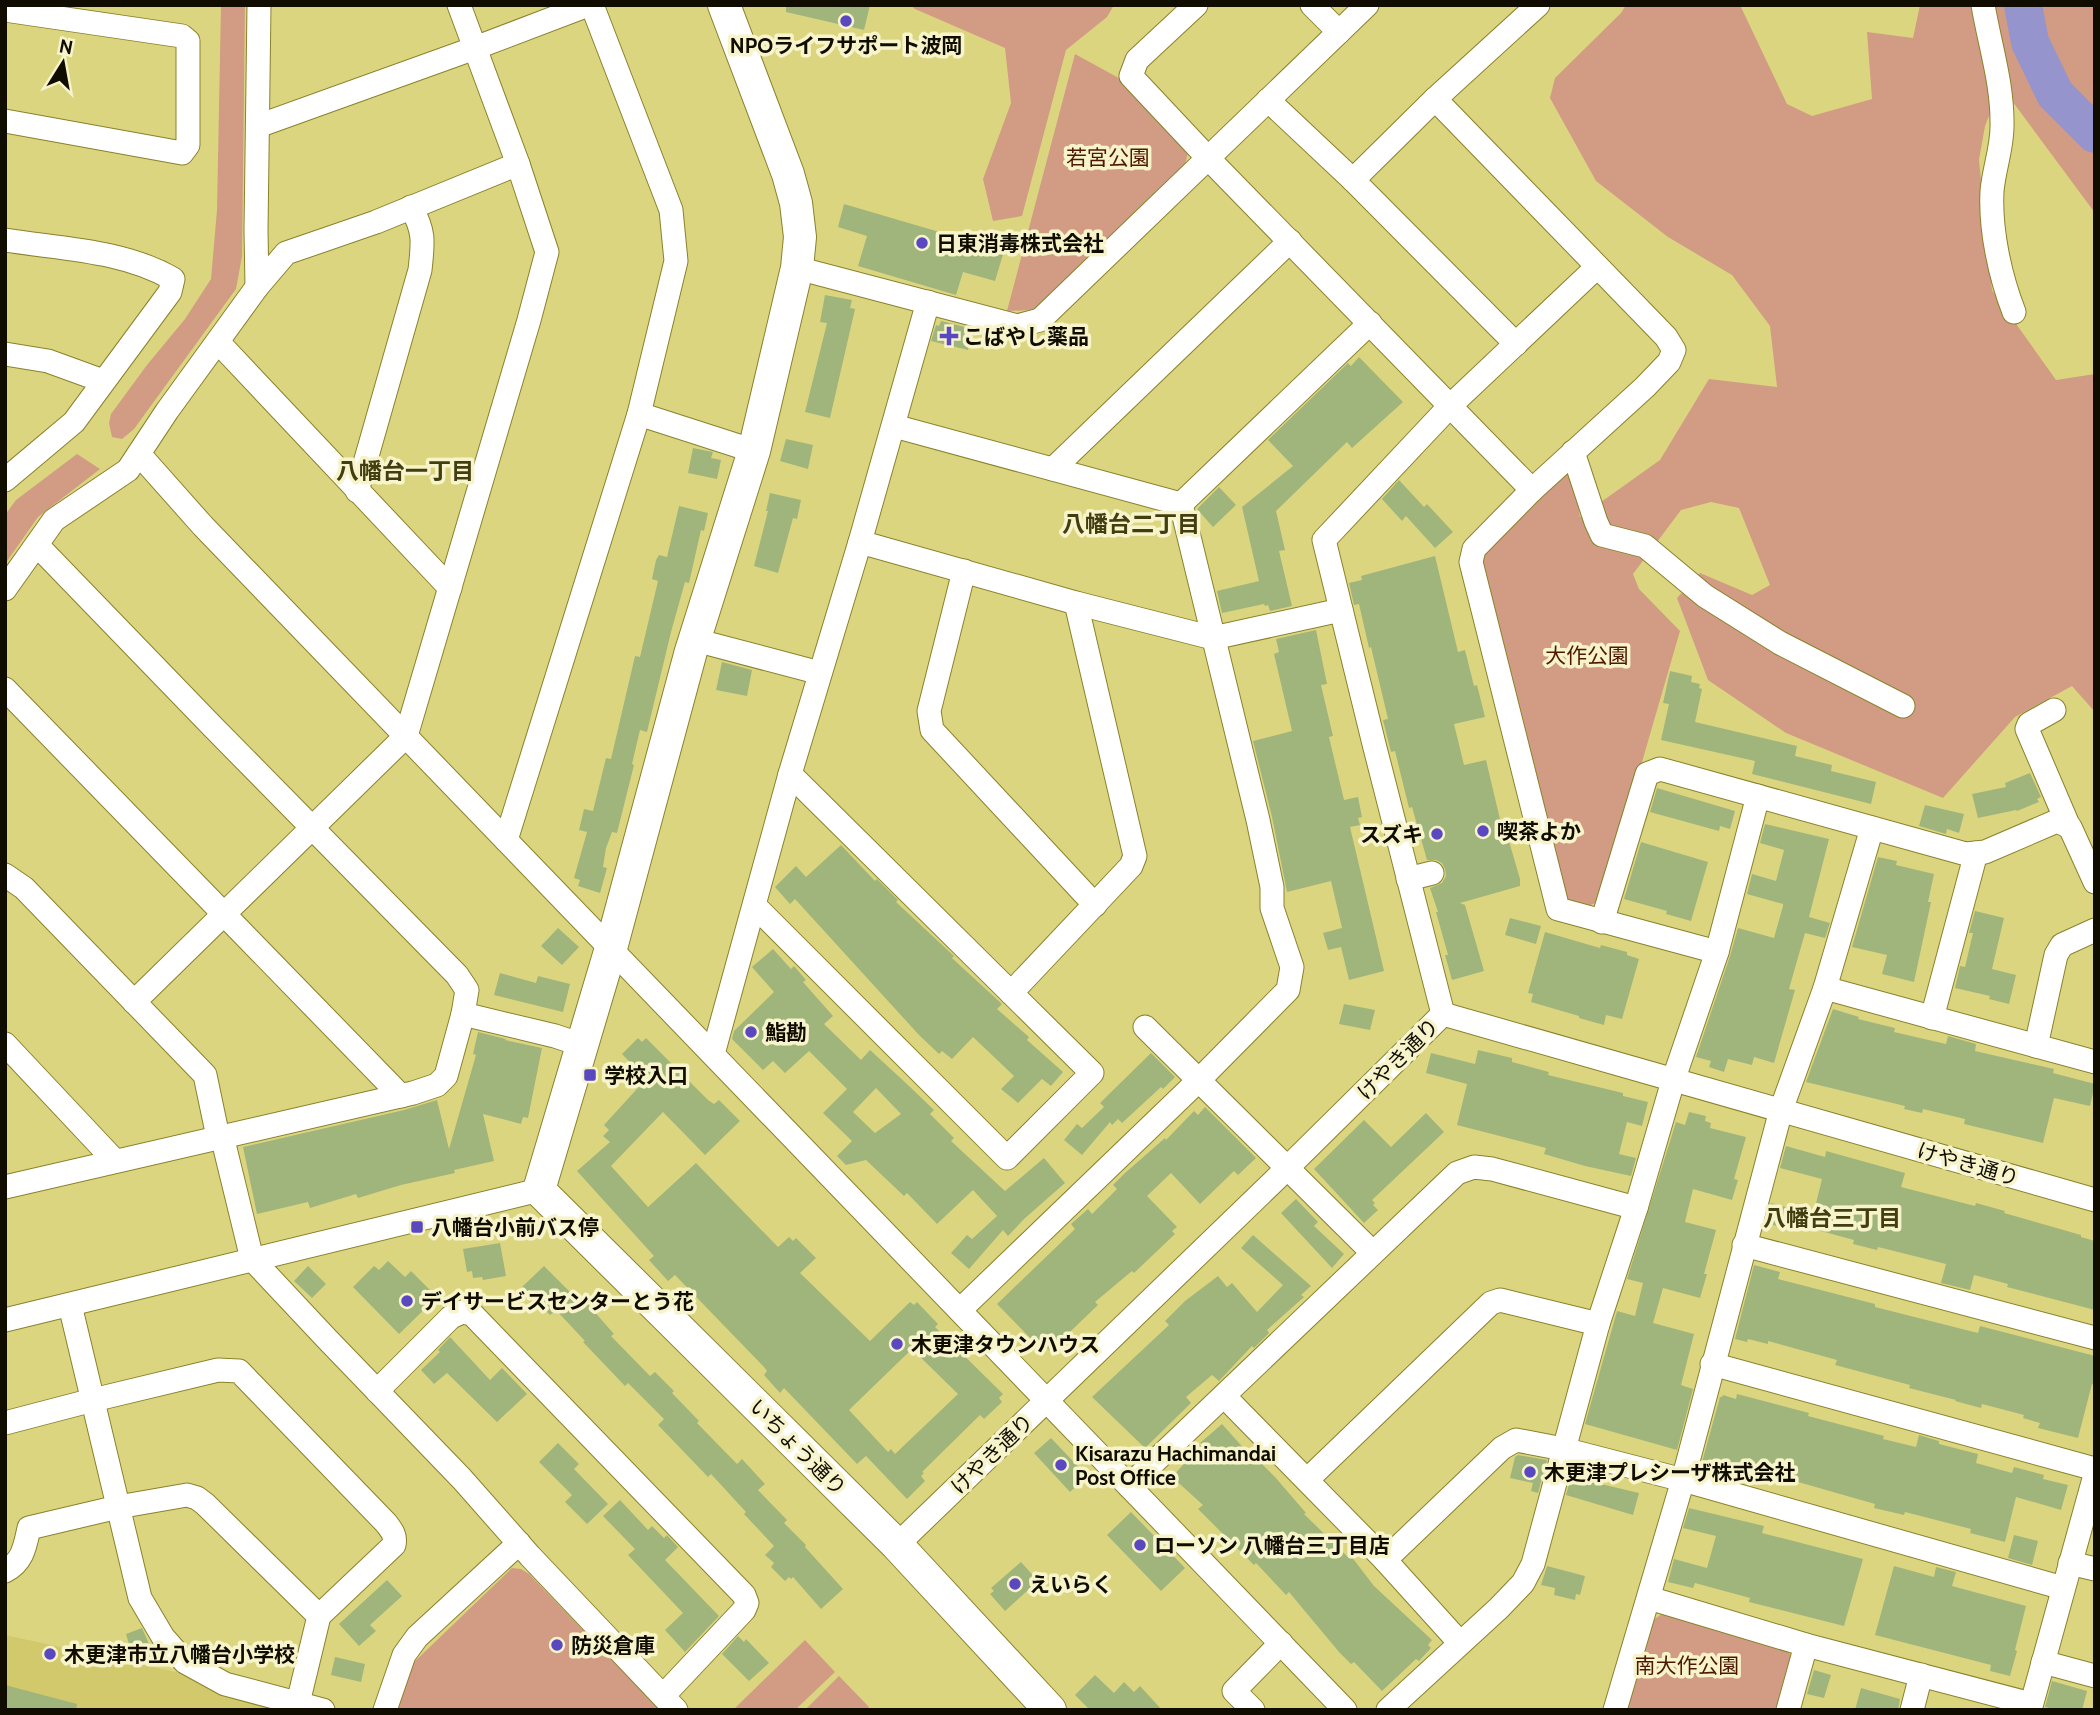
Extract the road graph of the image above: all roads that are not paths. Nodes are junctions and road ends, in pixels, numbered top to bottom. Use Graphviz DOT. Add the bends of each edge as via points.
graph roads {
  1 [pos="459,5"];
  2 [pos="590,5"];
  3 [pos="724,5"];
  4 [pos="1196,5"];
  5 [pos="1312,5"];
  6 [pos="1367,5"];
  7 [pos="1538,5"];
  8 [pos="1983,5"];
  9 [pos="260,6"];
  10 [pos="5,10"];
  11 [pos="1339,32"];
  12 [pos="475,48"];
  13 [pos="1435,99"];
  14 [pos="1268,100"];
  15 [pos="5,121"];
  16 [pos="258,126"];
  17 [pos="1207,157"];
  18 [pos="518,164"];
  19 [pos="1353,180"];
  20 [pos="411,208"];
  21 [pos="5,240"];
  22 [pos="1290,241"];
  23 [pos="1597,267"];
  24 [pos="797,268"];
  25 [pos="257,287"];
  26 [pos="928,302"];
  27 [pos="2014,312"];
  28 [pos="1370,323"];
  29 [pos="218,342"];
  30 [pos="1516,344"];
  31 [pos="5,354"];
  32 [pos="103,381"];
  33 [pos="1450,406"];
  34 [pos="639,414"];
  35 [pos="894,426"];
  36 [pos="754,451"];
  37 [pos="1573,452"];
  38 [pos="139,454"];
  39 [pos="1053,469"];
  40 [pos="5,480"];
  41 [pos="1532,490"];
  42 [pos="357,491"];
  43 [pos="1181,504"];
  44 [pos="860,542"];
  45 [pos="37,545"];
  46 [pos="964,571"];
  47 [pos="450,588"];
  48 [pos="5,589"];
  49 [pos="1076,603"];
  50 [pos="1342,610"];
  51 [pos="1213,638"];
  52 [pos="695,640"];
  53 [pos="820,673"];
  54 [pos="5,689"];
  55 [pos="1903,706"];
  56 [pos="2054,710"];
  57 [pos="406,736"];
  58 [pos="790,774"];
  59 [pos="1758,796"];
  60 [pos="2069,827"];
  61 [pos="312,828"];
  62 [pos="1872,828"];
  63 [pos="506,840"];
  64 [pos="1976,853"];
  65 [pos="1432,873"];
  66 [pos="5,875"];
  67 [pos="1408,879"];
  68 [pos="2095,883"];
  69 [pos="1094,905"];
  70 [pos="754,906"];
  71 [pos="224,914"];
  72 [pos="1602,922"];
  73 [pos="2095,930"];
  74 [pos="611,948"];
  75 [pos="1717,953"];
  76 [pos="1825,988"];
  77 [pos="1011,993"];
  78 [pos="134,1002"];
  79 [pos="463,1014"];
  80 [pos="1443,1014"];
  81 [pos="1932,1017"];
  82 [pos="1145,1027"];
  83 [pos="5,1044"];
  84 [pos="582,1045"];
  85 [pos="2036,1046"];
  86 [pos="713,1054"];
  87 [pos="2095,1062"];
  88 [pos="1199,1080"];
  89 [pos="1673,1081"];
  90 [pos="401,1096"];
  91 [pos="1781,1110"];
  92 [pos="220,1136"];
  93 [pos="116,1161"];
  94 [pos="1286,1169"];
  95 [pos="5,1186"];
  96 [pos="539,1190"];
  97 [pos="2095,1200"];
  98 [pos="1636,1208"];
  99 [pos="1744,1245"];
  100 [pos="1372,1252"];
  101 [pos="252,1259"];
  102 [pos="71,1305"];
  103 [pos="960,1310"];
  104 [pos="5,1320"];
  105 [pos="1598,1324"];
  106 [pos="2095,1338"];
  107 [pos="1712,1364"];
  108 [pos="377,1391"];
  109 [pos="1224,1396"];
  110 [pos="93,1399"];
  111 [pos="1047,1401"];
  112 [pos="5,1423"];
  113 [pos="1563,1449"];
  114 [pos="2095,1469"];
  115 [pos="2095,1475"];
  116 [pos="1307,1480"];
  117 [pos="1683,1480"];
  118 [pos="1129,1486"];
  119 [pos="118,1507"];
  120 [pos="519,1543"];
  121 [pos="897,1545"];
  122 [pos="1385,1560"];
  123 [pos="2070,1563"];
  124 [pos="2095,1569"];
  125 [pos="5,1572"];
  126 [pos="2063,1588"];
  127 [pos="1649,1598"];
  128 [pos="319,1616"];
  129 [pos="1281,1643"];
  130 [pos="1460,1643"];
  131 [pos="1806,1645"];
  132 [pos="2043,1662"];
  133 [pos="1921,1675"];
  134 [pos="2095,1676"];
  135 [pos="298,1703"];
  136 [pos="669,1703"];
  137 [pos="2031,1707"];
  138 [pos="323,1710"];
  139 [pos="385,1710"];
  140 [pos="1050,1710"];
  141 [pos="1252,1710"];
  142 [pos="1345,1710"];
  143 [pos="1388,1710"];
  144 [pos="1615,1710"];
  145 [pos="1788,1710"];
  146 [pos="1912,1710"];
  1 -- 12 [label="street"];
  2 -- 12 [label="street"];
  2 -- 34 [label="street" via="671,209 676,261"];
  3 -- 24 [label="street" via="788,174 800,237"];
  4 -- 17 [label="street" via="1137,61 1131,76"];
  5 -- 11 [label="street"];
  6 -- 11 [label="street"];
  7 -- 13 [label="street"];
  8 -- 27 [label="street" via="2000,85 2002,129 1992,191 1994,221 2002,279"];
  9 -- 16 [label="street"];
  10 -- 15 [label="street" via="182,36 188,41 188,145 182,153"];
  11 -- 14 [label="street"];
  12 -- 16 [label="street"];
  12 -- 18 [label="street"];
  13 -- 19 [label="street"];
  13 -- 23 [label="street"];
  14 -- 17 [label="street"];
  14 -- 19 [label="street"];
  16 -- 25 [label="street"];
  17 -- 22 [label="street"];
  17 -- 26 [label="street" via="1040,320 1017,326"];
  18 -- 20 [label="street"];
  18 -- 47 [label="street" via="547,252"];
  19 -- 30 [label="street"];
  20 -- 25 [label="street" via="286,253"];
  20 -- 42 [label="street" via="421,225 420,270"];
  21 -- 32 [label="street" via="124,258 173,279 170,292"];
  22 -- 28 [label="street"];
  22 -- 39 [label="street"];
  23 -- 30 [label="street"];
  23 -- 37 [label="street" via="1674,350 1645,387"];
  24 -- 26 [label="street"];
  24 -- 36 [label="street"];
  25 -- 29 [label="street"];
  26 -- 35 [label="street"];
  28 -- 33 [label="street"];
  28 -- 43 [label="street"];
  29 -- 38 [label="street"];
  29 -- 42 [label="street"];
  30 -- 33 [label="street"];
  31 -- 32 [label="street" via="48,362"];
  32 -- 40 [label="street" via="74,422"];
  33 -- 41 [label="street"];
  33 -- 50 [label="street" via="1324,540"];
  34 -- 36 [label="street"];
  34 -- 63 [label="street"];
  35 -- 39 [label="street"];
  35 -- 44 [label="street"];
  36 -- 52 [label="street"];
  37 -- 41 [label="street"];
  37 -- 55 [label="street" via="1602,535 1645,546 1705,596 1780,643"];
  38 -- 45 [label="street" via="128,470 54,520"];
  38 -- 57 [label="street"];
  39 -- 43 [label="street"];
  41 -- 72 [label="street" via="1474,549 1471,562 1558,909"];
  42 -- 47 [label="street"];
  43 -- 51 [label="street"];
  44 -- 46 [label="street"];
  44 -- 53 [label="street"];
  45 -- 48 [label="street"];
  45 -- 61 [label="street"];
  46 -- 49 [label="street"];
  46 -- 69 [label="street" via="929,711 932,730"];
  47 -- 57 [label="street"];
  49 -- 51 [label="street"];
  49 -- 69 [label="street" via="1135,856"];
  50 -- 51 [label="street"];
  50 -- 67 [label="street"];
  51 -- 88 [label="street" via="1258,820 1272,908 1282,913 1293,967 1288,990"];
  52 -- 53 [label="street"];
  52 -- 74 [label="street"];
  53 -- 58 [label="street"];
  54 -- 71 [label="street"];
  56 -- 60 [label="street" via="2027,729"];
  57 -- 61 [label="street"];
  57 -- 63 [label="street"];
  58 -- 70 [label="street"];
  58 -- 77 [label="street"];
  59 -- 62 [label="street"];
  59 -- 72 [label="street" via="1660,769 1647,775"];
  59 -- 75 [label="street"];
  60 -- 64 [label="street" via="2057,821"];
  60 -- 68 [label="street"];
  61 -- 71 [label="street"];
  61 -- 79 [label="street" via="457,975 467,990"];
  62 -- 64 [label="street" via="1966,855"];
  62 -- 76 [label="street"];
  63 -- 74 [label="street"];
  64 -- 81 [label="street"];
  65 -- 67 [label="street"];
  66 -- 78 [label="street" via="24,888"];
  67 -- 80 [label="street"];
  69 -- 77 [label="street"];
  70 -- 77 [label="street" via="1007,1158 1092,1073"];
  70 -- 86 [label="street"];
  71 -- 78 [label="street"];
  71 -- 90 [label="street"];
  72 -- 75 [label="street"];
  73 -- 85 [label="street" via="2063,945 2056,955"];
  74 -- 84 [label="street"];
  74 -- 86 [label="street"];
  75 -- 89 [label="street"];
  76 -- 81 [label="street"];
  76 -- 91 [label="street"];
  78 -- 92 [label="street" via="205,1075"];
  79 -- 84 [label="street"];
  79 -- 90 [label="street" via="446,1076 437,1085"];
  80 -- 89 [label="street, けやき通り"];
  80 -- 94 [label="street, けやき通り"];
  81 -- 85 [label="street"];
  82 -- 88 [label="street"];
  83 -- 93 [label="street"];
  84 -- 96 [label="street"];
  85 -- 87 [label="street"];
  86 -- 103 [label="street"];
  88 -- 94 [label="street"];
  88 -- 103 [label="street"];
  89 -- 91 [label="street, けやき通り"];
  89 -- 98 [label="street"];
  90 -- 92 [label="street"];
  91 -- 97 [label="street, けやき通り"];
  91 -- 99 [label="street"];
  92 -- 93 [label="street"];
  92 -- 101 [label="street"];
  93 -- 95 [label="street"];
  94 -- 100 [label="street"];
  94 -- 111 [label="street, けやき通り"];
  96 -- 101 [label="street"];
  96 -- 121 [label="street, いちょう通り"];
  98 -- 100 [label="street" via="1474,1167 1457,1173"];
  98 -- 105 [label="street"];
  99 -- 106 [label="street"];
  99 -- 107 [label="street"];
  100 -- 109 [label="street"];
  101 -- 102 [label="street"];
  101 -- 108 [label="street"];
  102 -- 104 [label="street"];
  102 -- 110 [label="street"];
  103 -- 111 [label="street"];
  105 -- 113 [label="street"];
  105 -- 116 [label="street" via="1500,1300 1491,1303"];
  107 -- 114 [label="street"];
  107 -- 117 [label="street"];
  108 -- 120 [label="street"];
  108 -- 136 [label="street" via="451,1317 472,1314 744,1595 744,1610"];
  109 -- 116 [label="street"];
  109 -- 118 [label="street"];
  110 -- 112 [label="street"];
  110 -- 119 [label="street"];
  110 -- 128 [label="street" via="218,1370 239,1371 394,1532 394,1545"];
  111 -- 118 [label="street"];
  111 -- 121 [label="street, けやき通り"];
  113 -- 117 [label="street"];
  113 -- 122 [label="street" via="1516,1440 1502,1448"];
  113 -- 130 [label="street" via="1524,1584"];
  115 -- 123 [label="street"];
  116 -- 122 [label="street"];
  117 -- 126 [label="street"];
  117 -- 127 [label="street"];
  118 -- 129 [label="street"];
  119 -- 125 [label="street" via="29,1528 22,1557"];
  119 -- 128 [label="street" via="187,1494 197,1498"];
  119 -- 135 [label="street" via="140,1598 163,1637 186,1662 225,1684"];
  120 -- 136 [label="street"];
  120 -- 139 [label="street" via="417,1637 404,1655"];
  121 -- 140 [label="street, いちょう通り"];
  122 -- 130 [label="street"];
  123 -- 124 [label="street"];
  123 -- 126 [label="street"];
  126 -- 132 [label="street"];
  127 -- 131 [label="street"];
  127 -- 144 [label="street"];
  128 -- 135 [label="street"];
  129 -- 141 [label="street" via="1234,1691"];
  129 -- 142 [label="street"];
  130 -- 143 [label="street"];
  131 -- 133 [label="street"];
  131 -- 145 [label="street"];
  132 -- 134 [label="street"];
  132 -- 137 [label="street"];
  133 -- 137 [label="street"];
  133 -- 146 [label="street"];
  135 -- 138 [label="street"];
}
